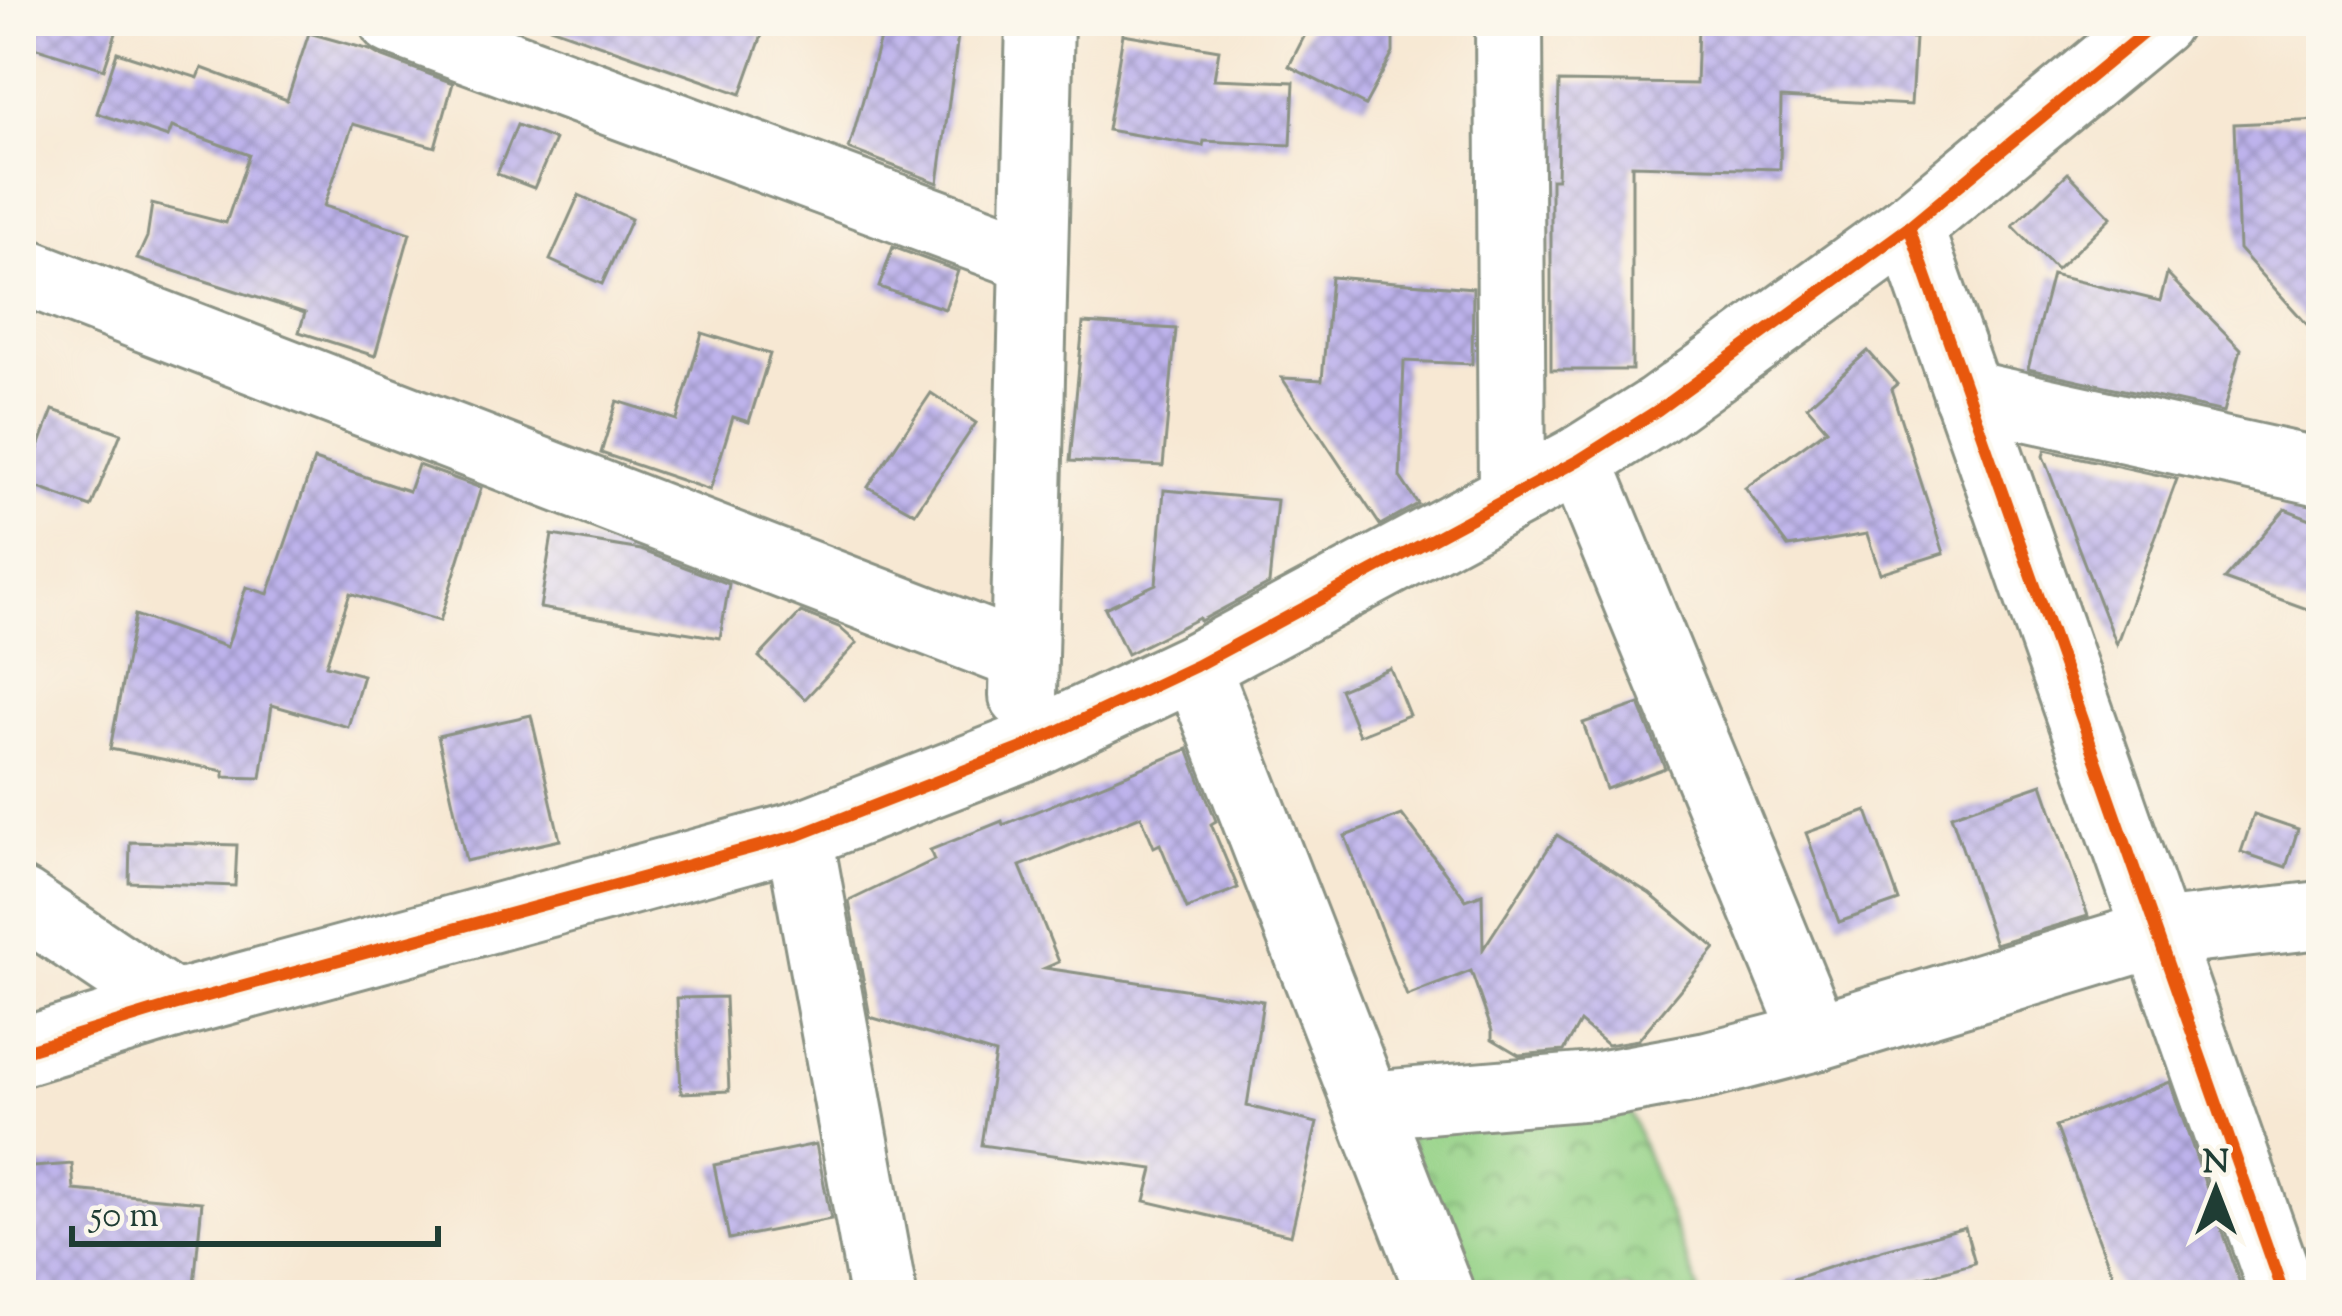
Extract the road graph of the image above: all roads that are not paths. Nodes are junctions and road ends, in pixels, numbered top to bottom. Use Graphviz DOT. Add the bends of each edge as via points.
graph roads {
  1 [pos="393,21"];
  2 [pos="1040,21"];
  3 [pos="1509,21"];
  4 [pos="2158,21"];
  5 [pos="1909,227"];
  6 [pos="1034,260"];
  7 [pos="21,271"];
  8 [pos="1967,394"];
  9 [pos="1580,460"];
  10 [pos="2321,472"];
  11 [pos="1512,495"];
  12 [pos="1024,658"];
  13 [pos="1196,666"];
  14 [pos="1022,748"];
  15 [pos="799,835"];
  16 [pos="21,902"];
  17 [pos="2321,914"];
  18 [pos="2156,934"];
  19 [pos="174,1005"];
  20 [pos="1816,1036"];
  21 [pos="21,1052"];
  22 [pos="1368,1105"];
  23 [pos="883,1295"];
  24 [pos="1441,1295"];
  25 [pos="2284,1295"];
  1 -- 6 [label="street"];
  2 -- 6 [label="street"];
  3 -- 11 [label="street"];
  4 -- 5 [label="street"];
  5 -- 8 [label="street"];
  5 -- 9 [label="street"];
  6 -- 12 [label="street"];
  7 -- 12 [label="street"];
  8 -- 10 [label="street"];
  8 -- 18 [label="street"];
  9 -- 11 [label="street"];
  9 -- 20 [label="street"];
  11 -- 13 [label="street"];
  12 -- 14 [label="street"];
  13 -- 14 [label="street"];
  13 -- 22 [label="street"];
  14 -- 15 [label="street"];
  15 -- 19 [label="street"];
  15 -- 23 [label="street"];
  16 -- 19 [label="street"];
  17 -- 18 [label="street"];
  18 -- 20 [label="street"];
  18 -- 25 [label="street"];
  19 -- 21 [label="street"];
  20 -- 22 [label="street" via="1593,1086"];
  22 -- 24 [label="street"];
}
